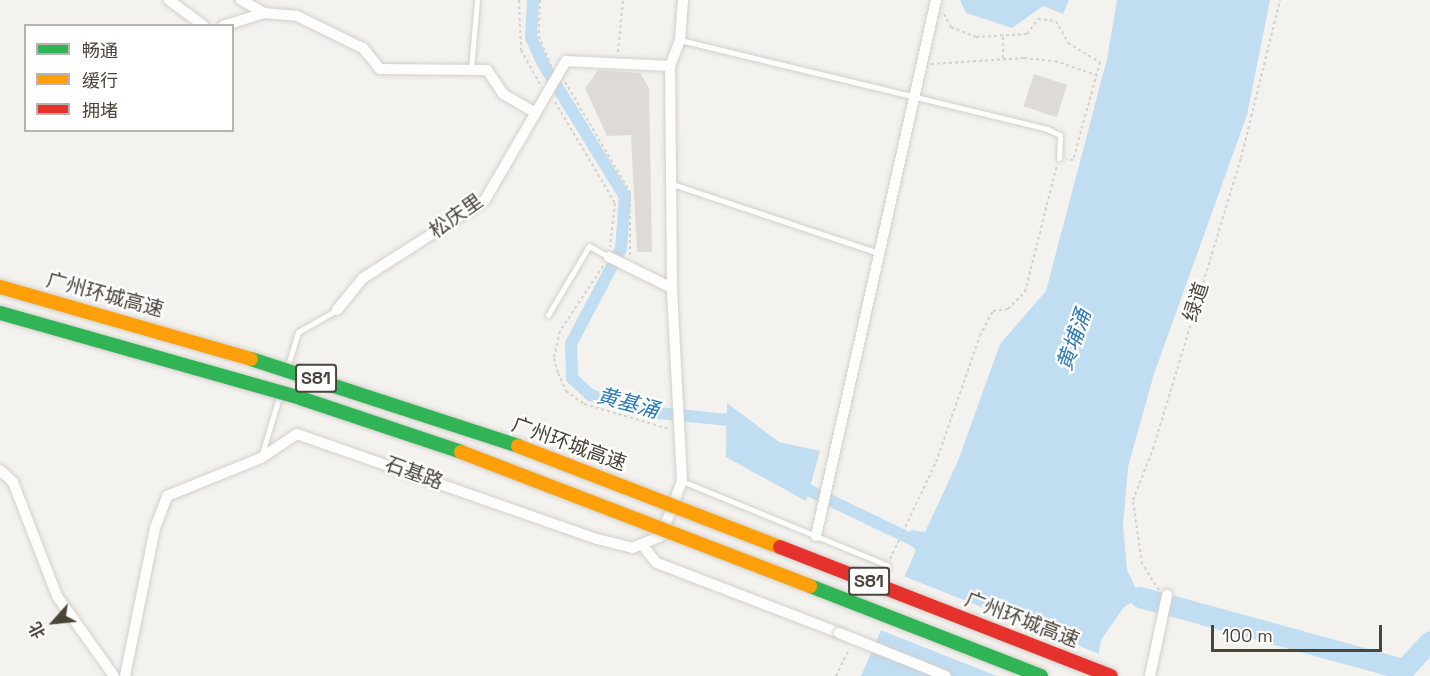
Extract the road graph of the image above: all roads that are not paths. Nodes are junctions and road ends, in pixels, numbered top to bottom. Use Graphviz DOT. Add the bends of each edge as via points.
graph roads {
  1 [pos="169,0"];
  2 [pos="241,0"];
  3 [pos="477,0"];
  4 [pos="683,0"];
  5 [pos="936,0"];
  6 [pos="264,13"];
  7 [pos="201,24"];
  8 [pos="229,24"];
  9 [pos="680,40"];
  10 [pos="670,66"];
  11 [pos="471,69"];
  12 [pos="911,96"];
  13 [pos="536,113"];
  14 [pos="1059,158"];
  15 [pos="670,184"];
  16 [pos="878,253"];
  17 [pos="609,257"];
  18 [pos="0,287"];
  19 [pos="672,288"];
  20 [pos="337,310"];
  21 [pos="0,313"];
  22 [pos="548,315"];
  23 [pos="665,349"];
  24 [pos="678,349"];
  25 [pos="261,458"];
  26 [pos="0,470"];
  27 [pos="682,481"];
  28 [pos="816,536"];
  29 [pos="643,546"];
  30 [pos="887,565"];
  31 [pos="1167,597"];
  32 [pos="114,676"];
  33 [pos="125,676"];
  34 [pos="946,676"];
  35 [pos="1041,676"];
  36 [pos="1111,676"];
  37 [pos="1150,676"];
  1 -- 7 [label="street"];
  2 -- 6 [label="street"];
  3 -- 11 [label="lane"];
  4 -- 9 [label="street"];
  5 -- 12 [label="street"];
  6 -- 8 [label="street"];
  6 -- 11 [label="street" via="297,16 363,48 380,69"];
  9 -- 10 [label="street"];
  9 -- 12 [label="lane"];
  10 -- 13 [label="street, 松庆里" via="566,61"];
  10 -- 15 [label="street"];
  11 -- 13 [label="street" via="487,70 503,94"];
  12 -- 14 [label="lane" via="1047,129 1060,135"];
  12 -- 16 [label="street"];
  13 -- 20 [label="street, 松庆里" via="485,200 363,278"];
  15 -- 16 [label="lane"];
  15 -- 19 [label="street"];
  16 -- 28 [label="street"];
  17 -- 19 [label="street"];
  17 -- 22 [label="lane" via="589,246"];
  18 -- 36 [label="highway, 广州环城高速 / S81, bridge" via="284,368 536,452"];
  19 -- 24 [label="street"];
  20 -- 25 [label="lane" via="298,332"];
  21 -- 35 [label="highway, S81, bridge" via="289,395 495,463"];
  23 -- 24 [label="lane"];
  24 -- 27 [label="street"];
  25 -- 29 [label="street, 石基路" via="297,434 307,434 597,539"];
  25 -- 33 [label="street, 石基路" via="179,489 162,503"];
  26 -- 32 [label="street" via="13,482 57,596"];
  27 -- 28 [label="lane"];
  27 -- 29 [label="street" via="661,536"];
  28 -- 30 [label="lane"];
  29 -- 34 [label="street, bridge" via="657,563"];
  31 -- 37 [label="street"];
}
